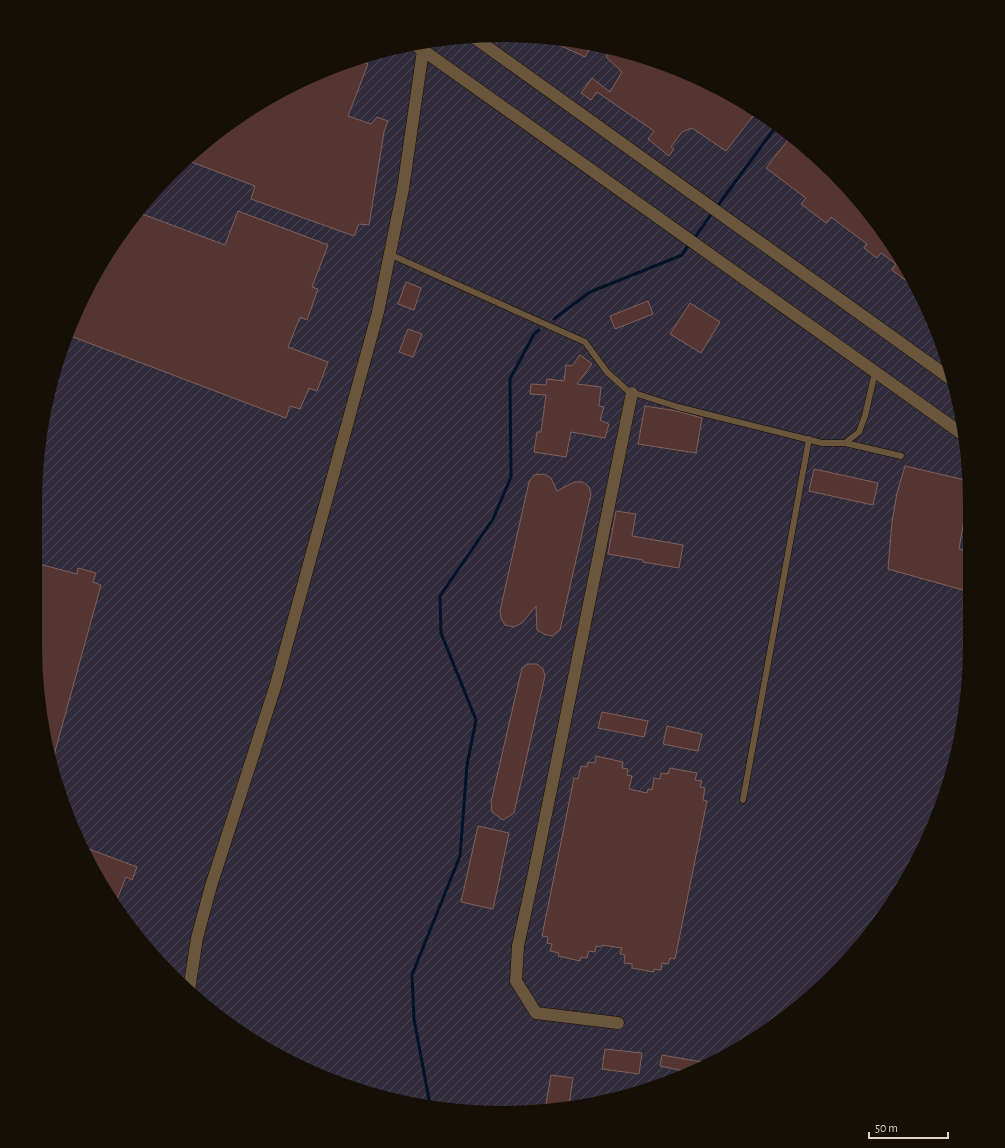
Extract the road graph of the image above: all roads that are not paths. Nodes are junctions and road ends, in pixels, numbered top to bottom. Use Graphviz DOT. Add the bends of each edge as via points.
graph roads {
  1 [pos="482,43"];
  2 [pos="425,49"];
  3 [pos="421,50"];
  4 [pos="389,254"];
  5 [pos="875,372"];
  6 [pos="945,374"];
  7 [pos="632,393"];
  8 [pos="957,430"];
  9 [pos="809,439"];
  10 [pos="845,443"];
  11 [pos="901,456"];
  12 [pos="742,800"];
  13 [pos="190,983"];
  14 [pos="618,1023"];
  1 -- 6 [label="street"];
  2 -- 5 [label="street"];
  3 -- 4 [label="street" via="403,189"];
  4 -- 7 [label="lane" via="585,342 606,372"];
  4 -- 13 [label="street" via="378,312 278,677 211,886 197,938"];
  5 -- 8 [label="street"];
  5 -- 10 [label="lane" via="859,432"];
  7 -- 9 [label="lane"];
  7 -- 14 [label="street" via="518,946 516,981 536,1013"];
  9 -- 10 [label="lane" via="822,443"];
  9 -- 12 [label="lane"];
  10 -- 11 [label="lane"];
}
